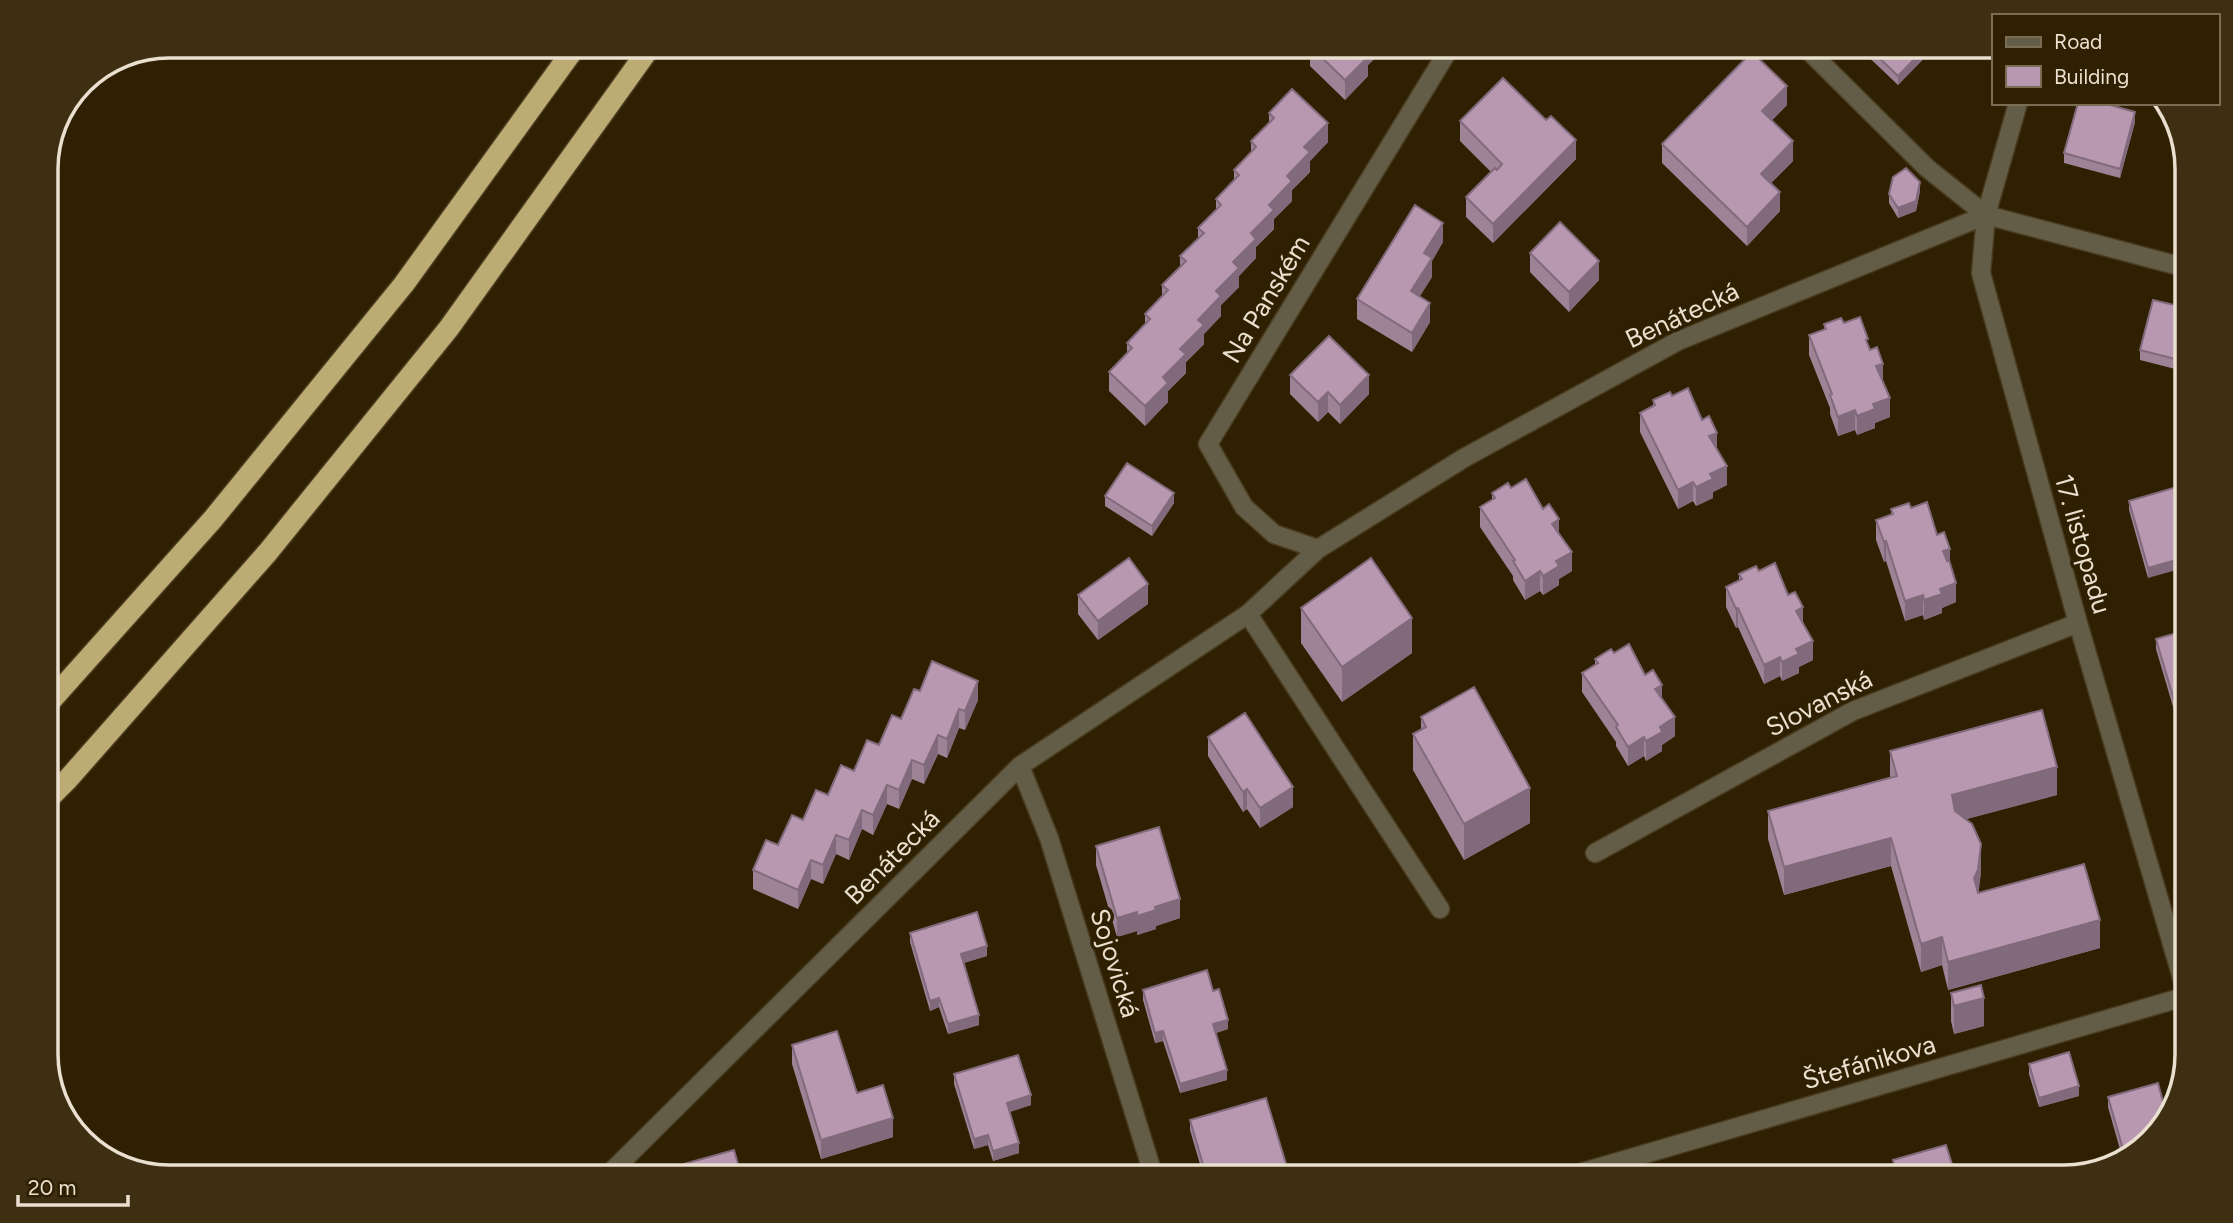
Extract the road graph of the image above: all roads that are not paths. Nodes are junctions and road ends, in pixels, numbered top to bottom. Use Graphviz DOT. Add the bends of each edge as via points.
graph roads {
  1 [pos="567,58"];
  2 [pos="642,58"];
  3 [pos="1444,58"];
  4 [pos="1816,58"];
  5 [pos="2017,105"];
  6 [pos="1986,215"];
  7 [pos="2175,265"];
  8 [pos="1318,549"];
  9 [pos="1248,614"];
  10 [pos="2078,623"];
  11 [pos="58,693"];
  12 [pos="1020,766"];
  13 [pos="58,789"];
  14 [pos="1595,853"];
  15 [pos="1440,909"];
  16 [pos="2175,952"];
  17 [pos="2175,1000"];
  18 [pos="625,1165"];
  19 [pos="1150,1165"];
  20 [pos="1610,1165"];
  1 -- 11 [label="highway" via="404,284 214,519"];
  2 -- 13 [label="highway" via="449,328 268,552"];
  3 -- 8 [label="street, Na Panském" via="1208,444 1244,506 1274,534"];
  4 -- 6 [label="street" via="1927,169"];
  5 -- 6 [label="street, 17. listopadu"];
  6 -- 7 [label="street"];
  6 -- 8 [label="street, Benátecká" via="1678,341 1464,458"];
  6 -- 10 [label="street, 17. listopadu" via="1981,273"];
  8 -- 9 [label="street, Benátecká"];
  9 -- 12 [label="street, Benátecká"];
  9 -- 15 [label="street"];
  10 -- 14 [label="street, Slovanská" via="1853,710"];
  10 -- 16 [label="street, 17. listopadu"];
  12 -- 18 [label="street, Benátecká"];
  12 -- 19 [label="street, Sojovická" via="1049,838"];
  17 -- 20 [label="street, Štefánikova"];
}
